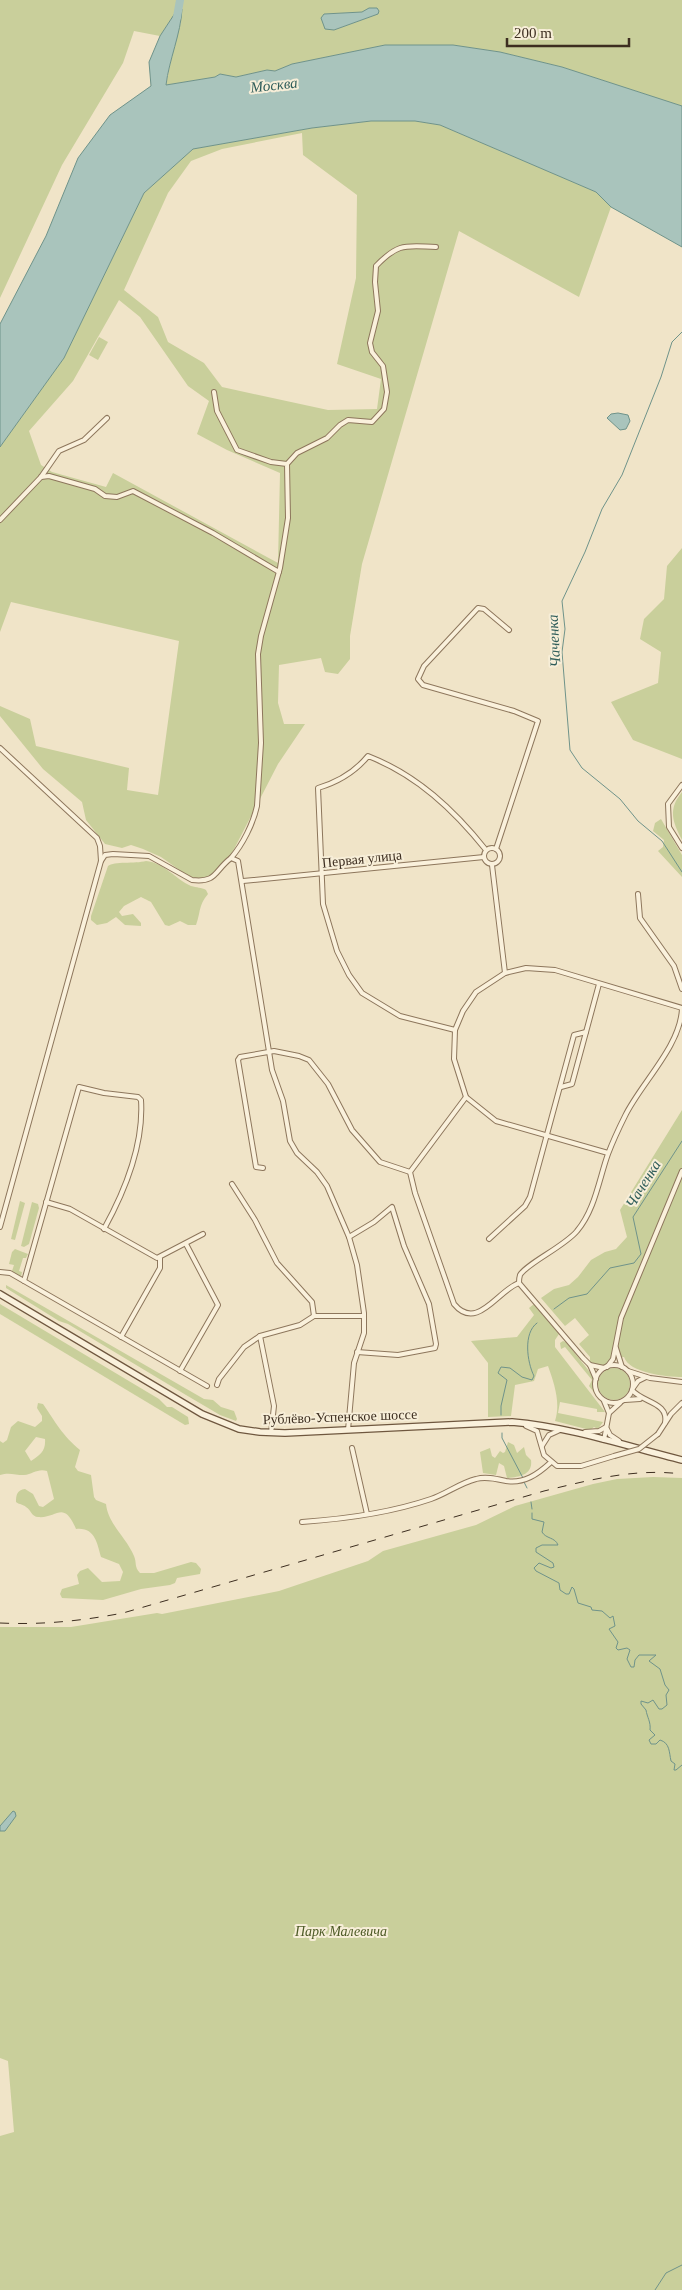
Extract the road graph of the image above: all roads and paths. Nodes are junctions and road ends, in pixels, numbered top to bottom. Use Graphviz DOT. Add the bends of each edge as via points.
graph roads {
  1 [pos="436,247"];
  2 [pos="214,392"];
  3 [pos="107,418"];
  4 [pos="287,464"];
  5 [pos="41,477"];
  6 [pos="0,520"];
  7 [pos="279,572"];
  8 [pos="509,630"];
  9 [pos="0,748"];
  10 [pos="682,785"];
  11 [pos="682,848"];
  12 [pos="496,849"];
  13 [pos="486,850"];
  14 [pos="484,857"];
  15 [pos="231,858"];
  16 [pos="101,861"];
  17 [pos="492,865"];
  18 [pos="320,875"];
  19 [pos="243,881"];
  20 [pos="638,894"];
  21 [pos="505,973"];
  22 [pos="599,984"];
  23 [pos="682,989"];
  24 [pos="682,1009"];
  25 [pos="456,1030"];
  26 [pos="586,1032"];
  27 [pos="269,1051"];
  28 [pos="561,1087"];
  29 [pos="466,1097"];
  30 [pos="547,1136"];
  31 [pos="608,1153"];
  32 [pos="263,1168"];
  33 [pos="682,1170"];
  34 [pos="410,1172"];
  35 [pos="232,1184"];
  36 [pos="46,1202"];
  37 [pos="0,1227"];
  38 [pos="104,1229"];
  39 [pos="203,1234"];
  40 [pos="349,1237"];
  41 [pos="488,1239"];
  42 [pos="186,1244"];
  43 [pos="160,1258"];
  44 [pos="0,1272"];
  45 [pos="24,1281"];
  46 [pos="519,1283"];
  47 [pos="0,1294"];
  48 [pos="314,1316"];
  49 [pos="364,1316"];
  50 [pos="260,1336"];
  51 [pos="121,1337"];
  52 [pos="616,1346"];
  53 [pos="357,1352"];
  54 [pos="590,1365"];
  55 [pos="606,1367"];
  56 [pos="622,1367"];
  57 [pos="180,1371"];
  58 [pos="628,1371"];
  59 [pos="646,1377"];
  60 [pos="596,1380"];
  61 [pos="682,1382"];
  62 [pos="217,1385"];
  63 [pos="207,1386"];
  64 [pos="632,1389"];
  65 [pos="601,1397"];
  66 [pos="642,1399"];
  67 [pos="623,1400"];
  68 [pos="682,1403"];
  69 [pos="609,1413"];
  70 [pos="512,1422"];
  71 [pos="665,1424"];
  72 [pos="606,1427"];
  73 [pos="562,1429"];
  74 [pos="348,1430"];
  75 [pos="574,1432"];
  76 [pos="271,1433"];
  77 [pos="604,1440"];
  78 [pos="542,1446"];
  79 [pos="352,1448"];
  80 [pos="634,1448"];
  81 [pos="682,1460"];
  82 [pos="550,1463"];
  83 [pos="367,1514"];
  84 [pos="302,1522"];
  1 -- 4 [label="street" via="398,248 376,266 378,311 370,343 372,352 383,366 386,380 384,409 372,422 348,420 327,438 297,453"];
  2 -- 4 [label="street" via="217,411 238,450"];
  3 -- 5 [label="street" via="84,440 59,451"];
  4 -- 7 [label="street" via="288,518"];
  5 -- 6 [label="street"];
  5 -- 7 [label="street" via="49,476 95,489 105,496 116,497 133,491 213,532"];
  7 -- 15 [label="street" via="258,654 261,743 257,806 246,834"];
  8 -- 12 [label="street" via="484,609 478,608 424,666 418,679 423,685 538,721"];
  9 -- 16 [label="street" via="97,838"];
  10 -- 11 [label="street" via="668,804 668,820"];
  12 -- 13 [label="street"];
  12 -- 17 [label="street" via="500,860"];
  13 -- 14 [label="street"];
  13 -- 18 [label="street" via="464,822 429,790 368,756 345,777 318,788"];
  14 -- 17 [label="street"];
  14 -- 18 [label="street, Первая улица"];
  15 -- 16 [label="street" via="216,876 198,881 149,856 113,854 105,855"];
  15 -- 19 [label="street" via="238,861"];
  16 -- 37 [label="street"];
  17 -- 21 [label="street"];
  18 -- 19 [label="street, Первая улица"];
  18 -- 25 [label="street" via="331,936 349,975 362,993 400,1016"];
  19 -- 27 [label="street"];
  20 -- 23 [label="street" via="640,918 674,966"];
  21 -- 22 [label="street" via="526,968 554,970"];
  21 -- 25 [label="street" via="476,992 463,1011"];
  22 -- 24 [label="street"];
  22 -- 26 [label="street"];
  24 -- 31 [label="street" via="669,1046 626,1114"];
  25 -- 29 [label="street" via="454,1059"];
  26 -- 28 [label="street" via="572,1084"];
  26 -- 28 [label="street" via="574,1035"];
  27 -- 32 [label="street" via="238,1060 256,1167"];
  27 -- 34 [label="street" via="309,1060 328,1084 352,1130 380,1162"];
  27 -- 40 [label="street" via="290,1141 327,1186"];
  28 -- 30 [label="street"];
  29 -- 30 [label="street" via="496,1121"];
  29 -- 34 [label="street"];
  30 -- 31 [label="street"];
  30 -- 41 [label="street" via="525,1206"];
  31 -- 46 [label="street" via="589,1212 577,1231 558,1249 532,1264 520,1275"];
  33 -- 52 [label="street" via="621,1318"];
  34 -- 46 [label="street" via="454,1304 460,1311 470,1314 482,1311"];
  35 -- 48 [label="street" via="277,1263 312,1302"];
  36 -- 38 [label="street" via="70,1209"];
  36 -- 38 [label="street" via="79,1087 140,1098 139,1138 122,1197"];
  36 -- 45 [label="street"];
  38 -- 43 [label="street"];
  39 -- 42 [label="street"];
  40 -- 49 [label="street" via="357,1265"];
  40 -- 53 [label="street" via="392,1207 404,1246 429,1304 436,1344 435,1348 398,1355"];
  42 -- 43 [label="street"];
  42 -- 57 [label="street" via="218,1305"];
  43 -- 51 [label="street" via="160,1268"];
  44 -- 45 [label="street" via="10,1273"];
  45 -- 51 [label="street"];
  46 -- 54 [label="street"];
  47 -- 76 [label="main road, Рублёво-Успенское шоссе" via="202,1414 239,1429"];
  48 -- 49 [label="street"];
  48 -- 50 [label="street" via="300,1325"];
  49 -- 53 [label="street" via="363,1337"];
  50 -- 62 [label="street" via="244,1347"];
  50 -- 76 [label="street" via="274,1406"];
  51 -- 57 [label="street"];
  52 -- 55 [label="street"];
  52 -- 56 [label="street"];
  53 -- 74 [label="street"];
  54 -- 55 [label="street"];
  54 -- 60 [label="street"];
  55 -- 56 [label="street"];
  55 -- 60 [label="street"];
  56 -- 58 [label="street"];
  57 -- 63 [label="street"];
  58 -- 59 [label="street"];
  58 -- 64 [label="street" via="632,1377"];
  59 -- 61 [label="street"];
  59 -- 64 [label="street"];
  60 -- 65 [label="street"];
  64 -- 66 [label="street"];
  64 -- 67 [label="street"];
  65 -- 67 [label="street" via="610,1402"];
  65 -- 69 [label="street"];
  66 -- 67 [label="street"];
  66 -- 71 [label="street" via="661,1407 666,1416"];
  67 -- 69 [label="street"];
  68 -- 71 [label="street"];
  69 -- 72 [label="street"];
  70 -- 73 [label="main road, Рублёво-Успенское шоссе"];
  70 -- 74 [label="main road, Рублёво-Успенское шоссе"];
  70 -- 78 [label="street" via="537,1431"];
  71 -- 82 [label="street, bridge" via="639,1449 580,1466"];
  72 -- 75 [label="street" via="593,1433"];
  72 -- 77 [label="street"];
  72 -- 80 [label="street" via="613,1438"];
  73 -- 75 [label="main road, Рублёво-Успенское шоссе"];
  73 -- 78 [label="street" via="549,1435"];
  74 -- 76 [label="main road, Рублёво-Успенское шоссе"];
  75 -- 77 [label="main road, Рублёво-Успенское шоссе"];
  77 -- 80 [label="main road, Рублёво-Успенское шоссе"];
  78 -- 82 [label="street"];
  79 -- 83 [label="street"];
  80 -- 81 [label="main road, Рублёво-Успенское шоссе"];
  82 -- 83 [label="street" via="528,1479 515,1482 475,1479 434,1498"];
  83 -- 84 [label="street"];
}
